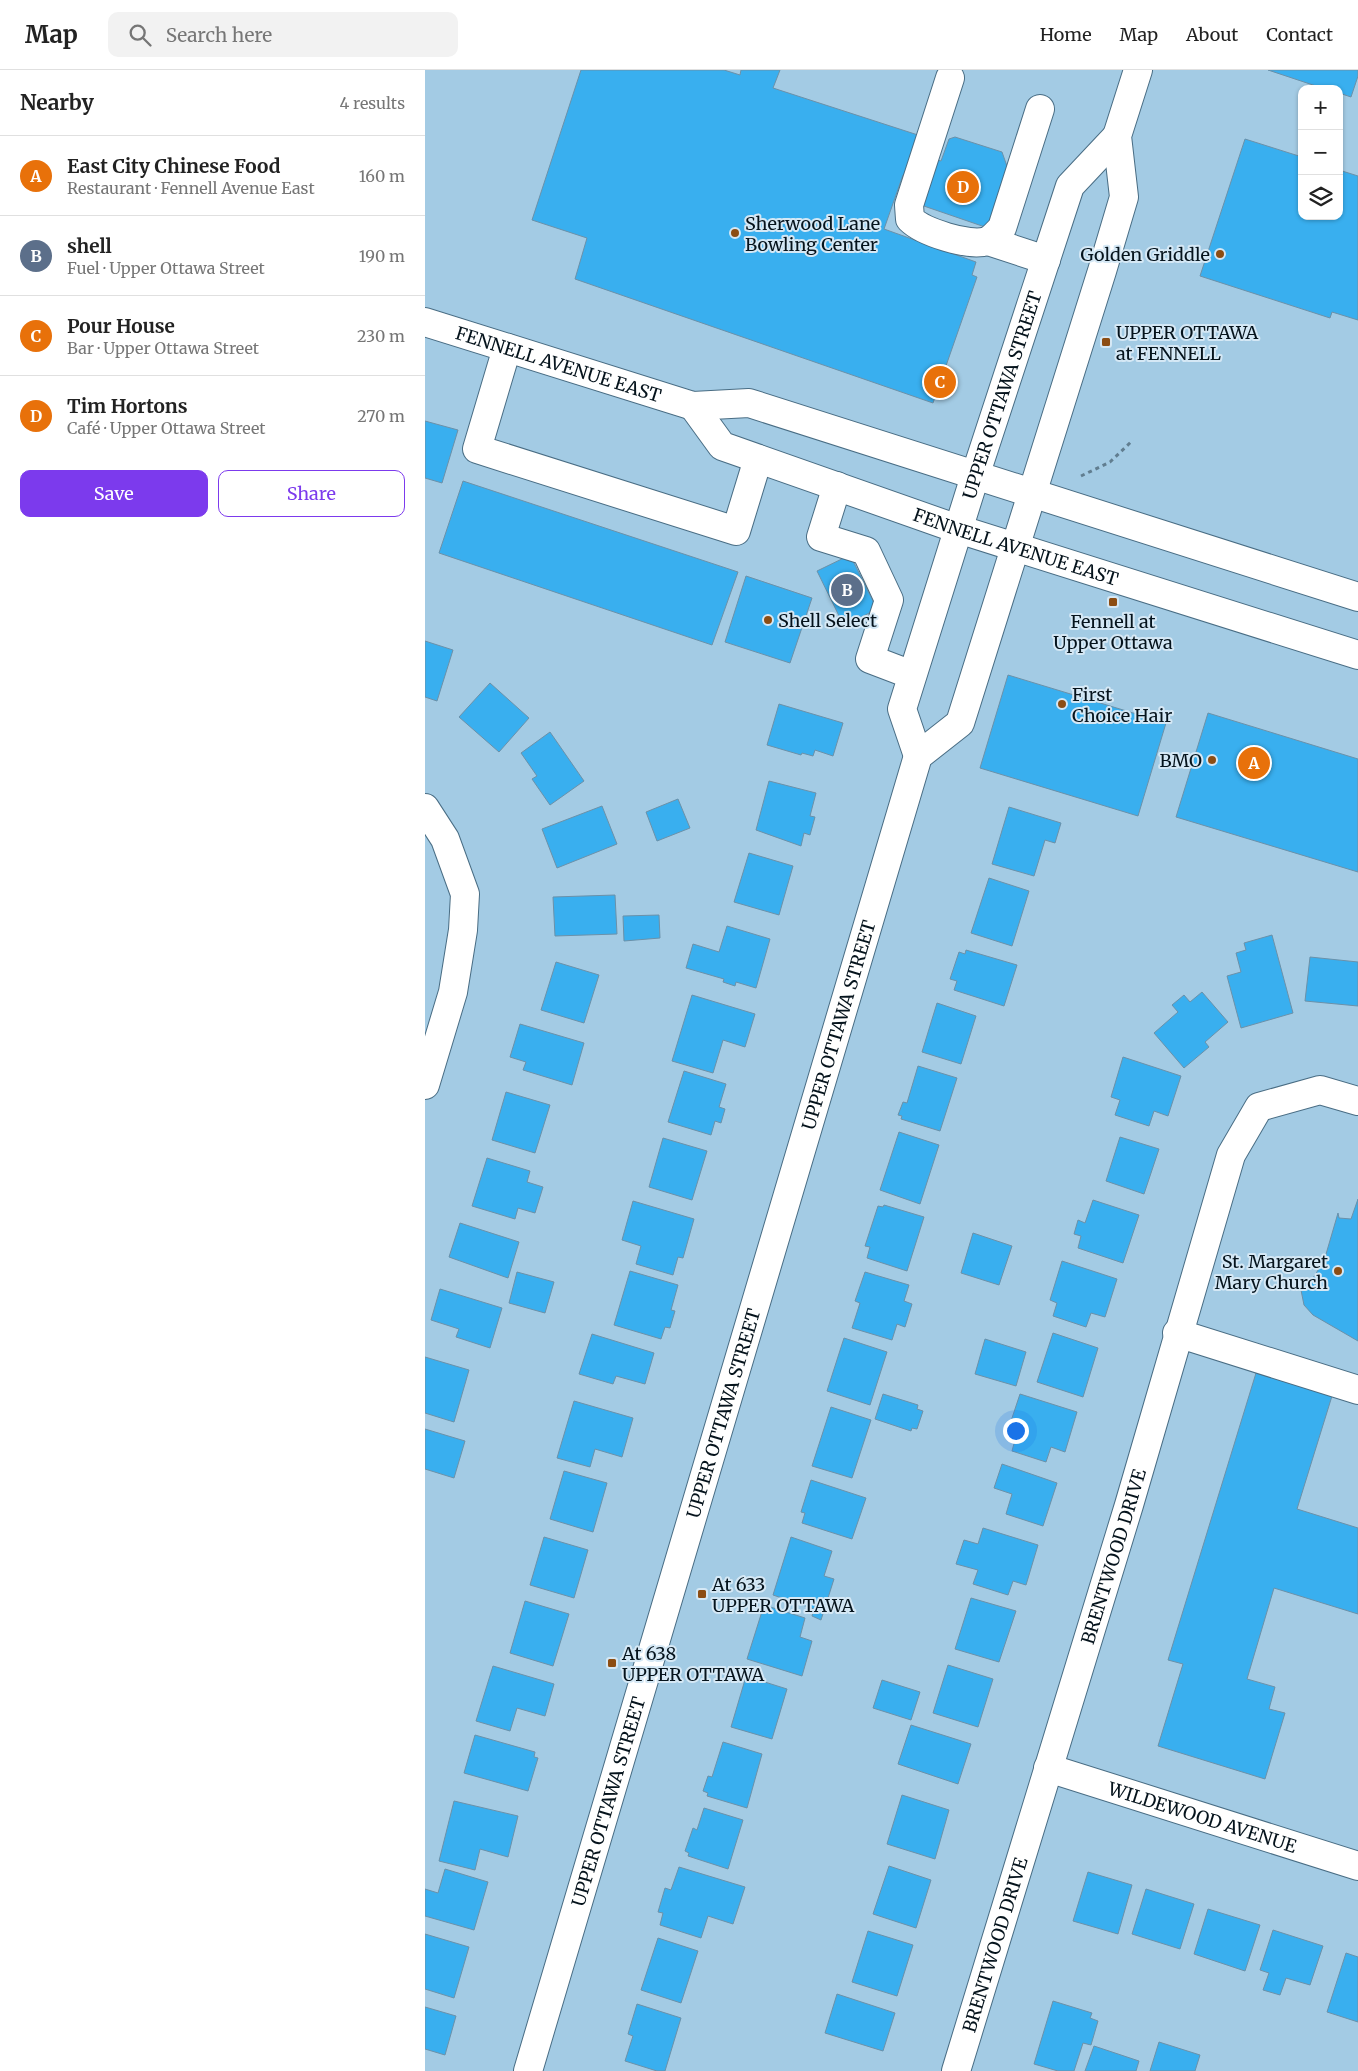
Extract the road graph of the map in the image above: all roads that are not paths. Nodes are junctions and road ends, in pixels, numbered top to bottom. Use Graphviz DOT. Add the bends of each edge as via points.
graph roads {
  1 [pos="1139,70"];
  2 [pos="950,78"];
  3 [pos="1040,109"];
  4 [pos="1117,136"];
  5 [pos="988,241"];
  6 [pos="1045,260"];
  7 [pos="425,322"];
  8 [pos="507,348"];
  9 [pos="693,406"];
  10 [pos="758,459"];
  11 [pos="975,476"];
  12 [pos="837,486"];
  13 [pos="1034,495"];
  14 [pos="958,529"];
  15 [pos="1016,547"];
  16 [pos="1358,596"];
  17 [pos="1358,655"];
  18 [pos="912,675"];
  19 [pos="918,756"];
  20 [pos="425,808"];
  21 [pos="425,1085"];
  22 [pos="1358,1101"];
  23 [pos="1177,1333"];
  24 [pos="1358,1390"];
  25 [pos="1049,1768"];
  26 [pos="1358,1866"];
  27 [pos="529,2071"];
  28 [pos="956,2071"];
  1 -- 4 [label="main road, UPPER OTTAWA STREET"];
  2 -- 5 [label="main road" via="909,205 910,219 918,227 971,243"];
  3 -- 5 [label="main road" via="1002,228"];
  4 -- 6 [label="main road, UPPER OTTAWA STREET" via="1070,186"];
  4 -- 13 [label="main road, UPPER OTTAWA STREET" via="1124,197"];
  5 -- 6 [label="main road"];
  6 -- 11 [label="main road, UPPER OTTAWA STREET"];
  7 -- 8 [label="main road, FENNELL AVENUE EAST"];
  8 -- 9 [label="main road, FENNELL AVENUE EAST"];
  8 -- 10 [label="main road" via="477,449 736,531"];
  9 -- 10 [label="main road, FENNELL AVENUE EAST" via="722,446"];
  9 -- 11 [label="main road, FENNELL AVENUE EAST" via="749,403"];
  10 -- 12 [label="main road, FENNELL AVENUE EAST"];
  11 -- 13 [label="main road, FENNELL AVENUE EAST"];
  11 -- 14 [label="main road, UPPER OTTAWA STREET"];
  12 -- 14 [label="main road, FENNELL AVENUE EAST"];
  12 -- 18 [label="main road" via="821,536 866,551 889,600 870,659"];
  13 -- 15 [label="main road, UPPER OTTAWA STREET"];
  13 -- 16 [label="main road, FENNELL AVENUE EAST"];
  14 -- 15 [label="main road, FENNELL AVENUE EAST"];
  14 -- 18 [label="main road, UPPER OTTAWA STREET"];
  15 -- 17 [label="main road, FENNELL AVENUE EAST"];
  15 -- 19 [label="main road, UPPER OTTAWA STREET" via="960,723"];
  18 -- 19 [label="main road, UPPER OTTAWA STREET" via="902,709"];
  19 -- 27 [label="main road, UPPER OTTAWA STREET"];
  20 -- 21 [label="main road" via="445,839 465,894 453,992"];
  22 -- 23 [label="main road, BRENTWOOD DRIVE" via="1320,1090 1259,1107 1231,1155"];
  23 -- 24 [label="main road"];
  23 -- 25 [label="main road, BRENTWOOD DRIVE" via="1129,1505"];
  25 -- 26 [label="main road, WILDEWOOD AVENUE"];
  25 -- 28 [label="main road, BRENTWOOD DRIVE"];
}
